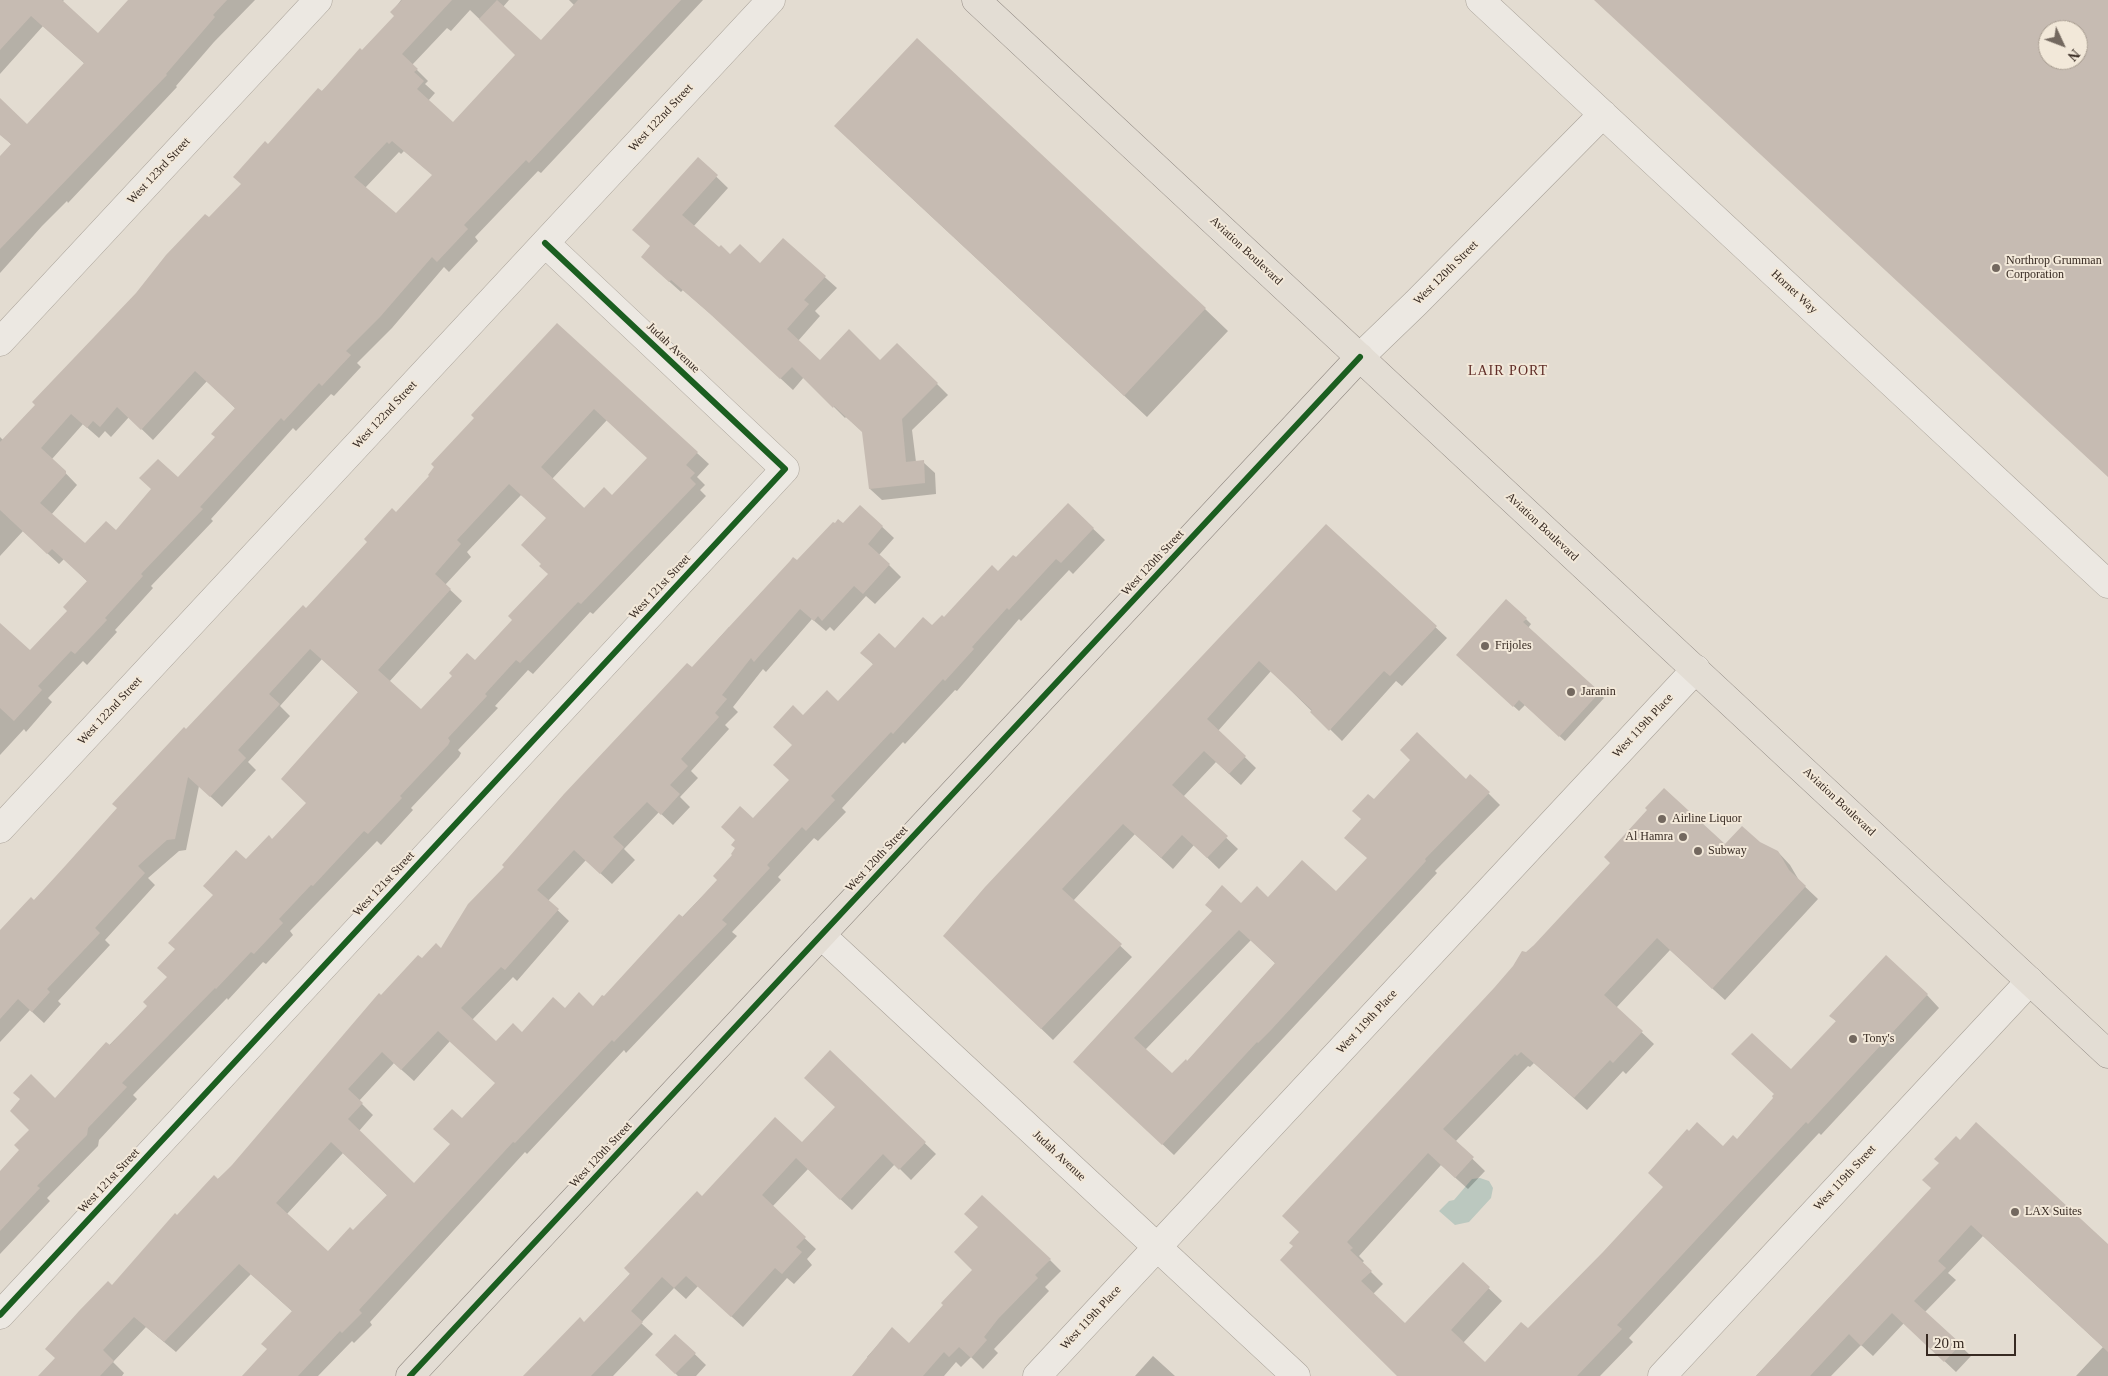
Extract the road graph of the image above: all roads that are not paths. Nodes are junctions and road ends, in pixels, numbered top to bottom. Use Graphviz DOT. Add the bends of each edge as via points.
graph roads {
  1 [pos="318,0"];
  2 [pos="771,0"];
  3 [pos="976,0"];
  4 [pos="1480,0"];
  5 [pos="1603,114"];
  6 [pos="545,242"];
  7 [pos="0,342"];
  8 [pos="1360,357"];
  9 [pos="785,469"];
  10 [pos="2108,584"];
  11 [pos="1696,668"];
  12 [pos="0,829"];
  13 [pos="821,935"];
  14 [pos="2030,981"];
  15 [pos="2108,1054"];
  16 [pos="1157,1247"];
  17 [pos="0,1315"];
  18 [pos="410,1376"];
  19 [pos="1037,1376"];
  20 [pos="1296,1376"];
  21 [pos="1662,1376"];
  1 -- 7 [label="street, West 123rd Street"];
  2 -- 6 [label="street, West 122nd Street"];
  3 -- 8 [label="main road, Aviation Boulevard"];
  4 -- 5 [label="street, Hornet Way"];
  5 -- 8 [label="street, West 120th Street"];
  5 -- 10 [label="street, Hornet Way"];
  6 -- 9 [label="street, Judah Avenue"];
  6 -- 12 [label="street, West 122nd Street"];
  8 -- 11 [label="main road, Aviation Boulevard"];
  8 -- 13 [label="main road, West 120th Street"];
  9 -- 17 [label="street, West 121st Street"];
  11 -- 14 [label="main road, Aviation Boulevard"];
  11 -- 16 [label="street, West 119th Place"];
  13 -- 16 [label="street, Judah Avenue"];
  13 -- 18 [label="main road, West 120th Street"];
  14 -- 15 [label="main road, Aviation Boulevard"];
  14 -- 21 [label="street, West 119th Street"];
  16 -- 19 [label="street, West 119th Place"];
  16 -- 20 [label="street, Judah Avenue"];
}
